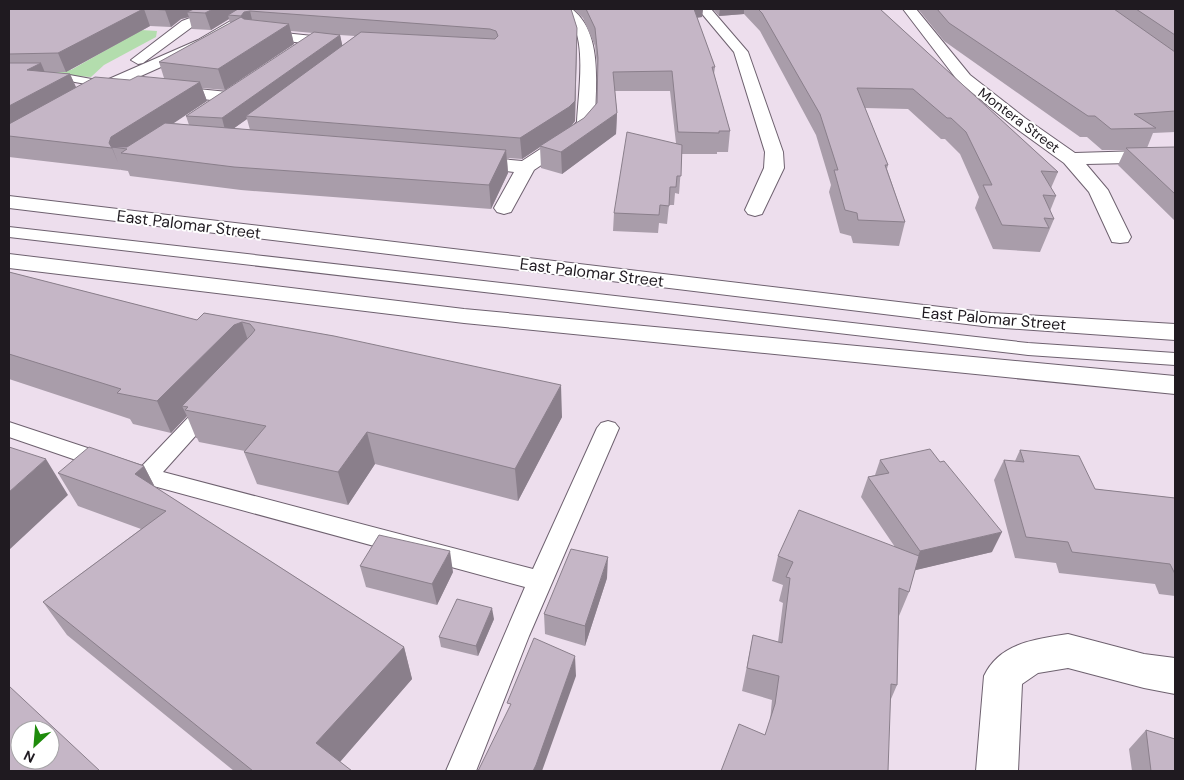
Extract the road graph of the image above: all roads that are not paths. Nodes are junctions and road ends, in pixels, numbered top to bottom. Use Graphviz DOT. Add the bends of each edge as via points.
graph roads {
  1 [pos="225,9"];
  2 [pos="260,9"];
  3 [pos="563,9"];
  4 [pos="704,9"];
  5 [pos="909,9"];
  6 [pos="254,34"];
  7 [pos="314,40"];
  8 [pos="333,41"];
  9 [pos="290,55"];
  10 [pos="9,76"];
  11 [pos="108,85"];
  12 [pos="244,86"];
  13 [pos="136,88"];
  14 [pos="155,89"];
  15 [pos="228,97"];
  16 [pos="210,109"];
  17 [pos="1175,156"];
  18 [pos="1071,159"];
  19 [pos="457,161"];
  20 [pos="526,167"];
  21 [pos="9,202"];
  22 [pos="504,208"];
  23 [pos="754,210"];
  24 [pos="9,232"];
  25 [pos="1120,238"];
  26 [pos="9,261"];
  27 [pos="1175,332"];
  28 [pos="1175,359"];
  29 [pos="1175,385"];
  30 [pos="220,397"];
  31 [pos="608,428"];
  32 [pos="9,429"];
  33 [pos="146,476"];
  34 [pos="541,581"];
  35 [pos="1175,676"];
  36 [pos="460,771"];
  37 [pos="997,771"];
  1 -- 11 [label="street" via="187,24 128,66"];
  2 -- 11 [label="street" via="203,43"];
  3 -- 20 [label="street" via="576,19 583,32 586,123 577,134"];
  4 -- 23 [label="street" via="741,52 774,152 774,168"];
  5 -- 18 [label="street, Montera Street" via="964,78"];
  6 -- 7 [label="street"];
  7 -- 8 [label="street"];
  7 -- 9 [label="street"];
  10 -- 11 [label="lane" via="64,77"];
  11 -- 13 [label="street"];
  12 -- 15 [label="street"];
  14 -- 15 [label="street"];
  15 -- 16 [label="street"];
  17 -- 18 [label="street"];
  18 -- 25 [label="street, Montera Street" via="1098,190"];
  19 -- 20 [label="street"];
  20 -- 22 [label="street"];
  21 -- 27 [label="street, East Palomar Street" via="991,320"];
  24 -- 28 [label="lane" via="1028,349"];
  26 -- 29 [label="street" via="464,316"];
  30 -- 33 [label="lane"];
  31 -- 34 [label="lane"];
  32 -- 33 [label="lane"];
  33 -- 34 [label="lane"];
  34 -- 36 [label="lane"];
  35 -- 37 [label="street" via="1144,672 1068,651 1029,657 1003,676"];
}
